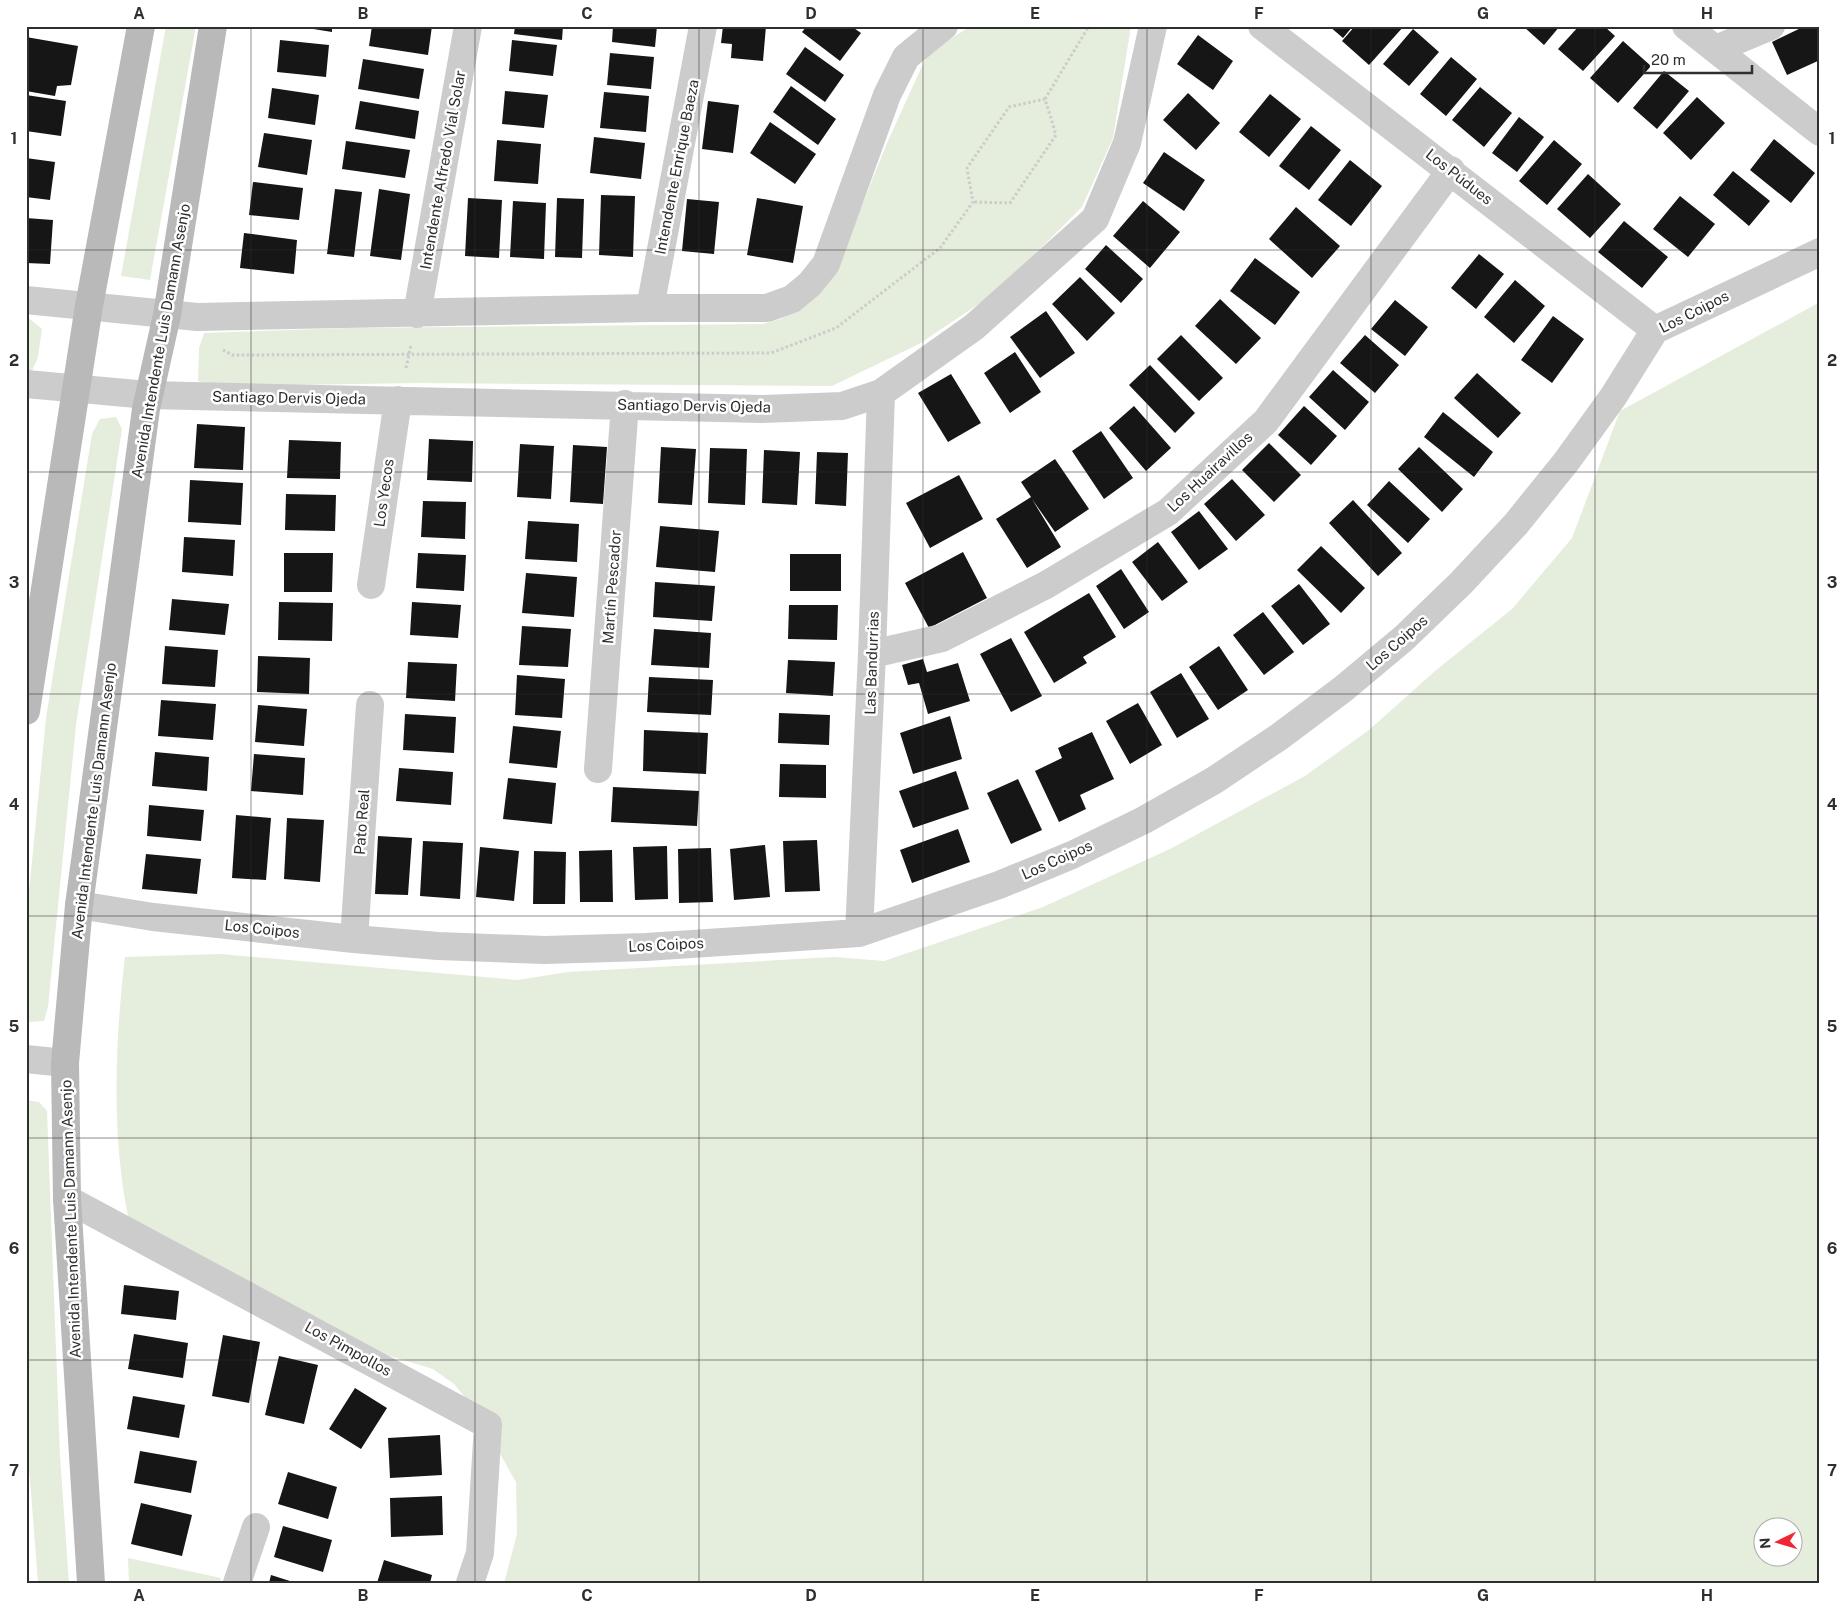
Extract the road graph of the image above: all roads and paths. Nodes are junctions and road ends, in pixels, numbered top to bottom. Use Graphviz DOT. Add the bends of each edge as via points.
graph roads {
  1 [pos="141,26"];
  2 [pos="213,26"];
  3 [pos="468,26"];
  4 [pos="703,26"];
  5 [pos="944,26"];
  6 [pos="1089,26"];
  7 [pos="1152,26"];
  8 [pos="1262,26"];
  9 [pos="1686,26"];
  10 [pos="1771,26"];
  11 [pos="1716,49"];
  12 [pos="1045,99"];
  13 [pos="1820,132"];
  14 [pos="1451,170"];
  15 [pos="1820,252"];
  16 [pos="26,300"];
  17 [pos="89,306"];
  18 [pos="650,308"];
  19 [pos="167,314"];
  20 [pos="417,314"];
  21 [pos="1655,330"];
  22 [pos="26,384"];
  23 [pos="77,390"];
  24 [pos="881,393"];
  25 [pos="148,395"];
  26 [pos="398,400"];
  27 [pos="625,404"];
  28 [pos="371,585"];
  29 [pos="872,654"];
  30 [pos="370,705"];
  31 [pos="26,712"];
  32 [pos="598,769"];
  33 [pos="79,905"];
  34 [pos="858,933"];
  35 [pos="354,939"];
  36 [pos="26,1059"];
  37 [pos="65,1063"];
  38 [pos="67,1199"];
  39 [pos="256,1527"];
  40 [pos="91,1583"];
  41 [pos="237,1583"];
  42 [pos="470,1583"];
  1 -- 17 [label="main road"];
  2 -- 19 [label="main road, Avenida Intendente Luis Damann Asenjo"];
  3 -- 20 [label="street, Intendente Alfredo Vial Solar"];
  4 -- 18 [label="street, Intendente Enrique Baeza"];
  5 -- 18 [label="street" via="906,57 887,95 826,264 810,284 792,299 767,308"];
  6 -- 12 [label="path"];
  7 -- 24 [label="street, Santiago Dervis Ojeda" via="1128,143 1095,219 974,327"];
  8 -- 14 [label="street, Los Púdues"];
  9 -- 11 [label="street"];
  10 -- 11 [label="street"];
  11 -- 13 [label="street"];
  12 -- 12 [label="path" via="1056,135 1010,203 974,202 967,168 1009,107"];
  14 -- 21 [label="street, Los Púdues"];
  14 -- 29 [label="street, Los Huairavillos" via="1266,421 1168,512 1046,585 942,638"];
  15 -- 21 [label="street, Los Coipos"];
  16 -- 17 [label="street"];
  17 -- 19 [label="street"];
  17 -- 23 [label="main road"];
  18 -- 20 [label="street"];
  19 -- 20 [label="street" via="197,317"];
  19 -- 25 [label="main road, Avenida Intendente Luis Damann Asenjo"];
  20 -- 26 [label="path"];
  21 -- 34 [label="street, Los Coipos" via="1613,397 1516,524 1462,583 1343,689 1279,737 1144,820 1072,855 998,885"];
  22 -- 23 [label="street, Santiago Dervis Ojeda"];
  23 -- 25 [label="street, Santiago Dervis Ojeda"];
  23 -- 31 [label="main road"];
  24 -- 27 [label="street, Santiago Dervis Ojeda" via="842,406 762,409"];
  24 -- 29 [label="street, Las Bandurrias"];
  25 -- 26 [label="street, Santiago Dervis Ojeda"];
  25 -- 33 [label="main road, Avenida Intendente Luis Damann Asenjo"];
  26 -- 27 [label="street, Santiago Dervis Ojeda"];
  26 -- 28 [label="street, Los Yecos"];
  27 -- 32 [label="street, Martín Pescador"];
  29 -- 34 [label="street, Las Bandurrias"];
  30 -- 35 [label="street, Pato Real"];
  33 -- 35 [label="street, Los Coipos" via="153,917"];
  33 -- 37 [label="main road, Avenida Intendente Luis Damann Asenjo"];
  34 -- 35 [label="street, Los Coipos" via="545,950"];
  36 -- 37 [label="street"];
  37 -- 38 [label="main road, Avenida Intendente Luis Damann Asenjo"];
  38 -- 40 [label="main road, Avenida Intendente Luis Damann Asenjo"];
  38 -- 42 [label="street, Los Pimpollos" via="488,1425 480,1553"];
  39 -- 41 [label="street"];
}
